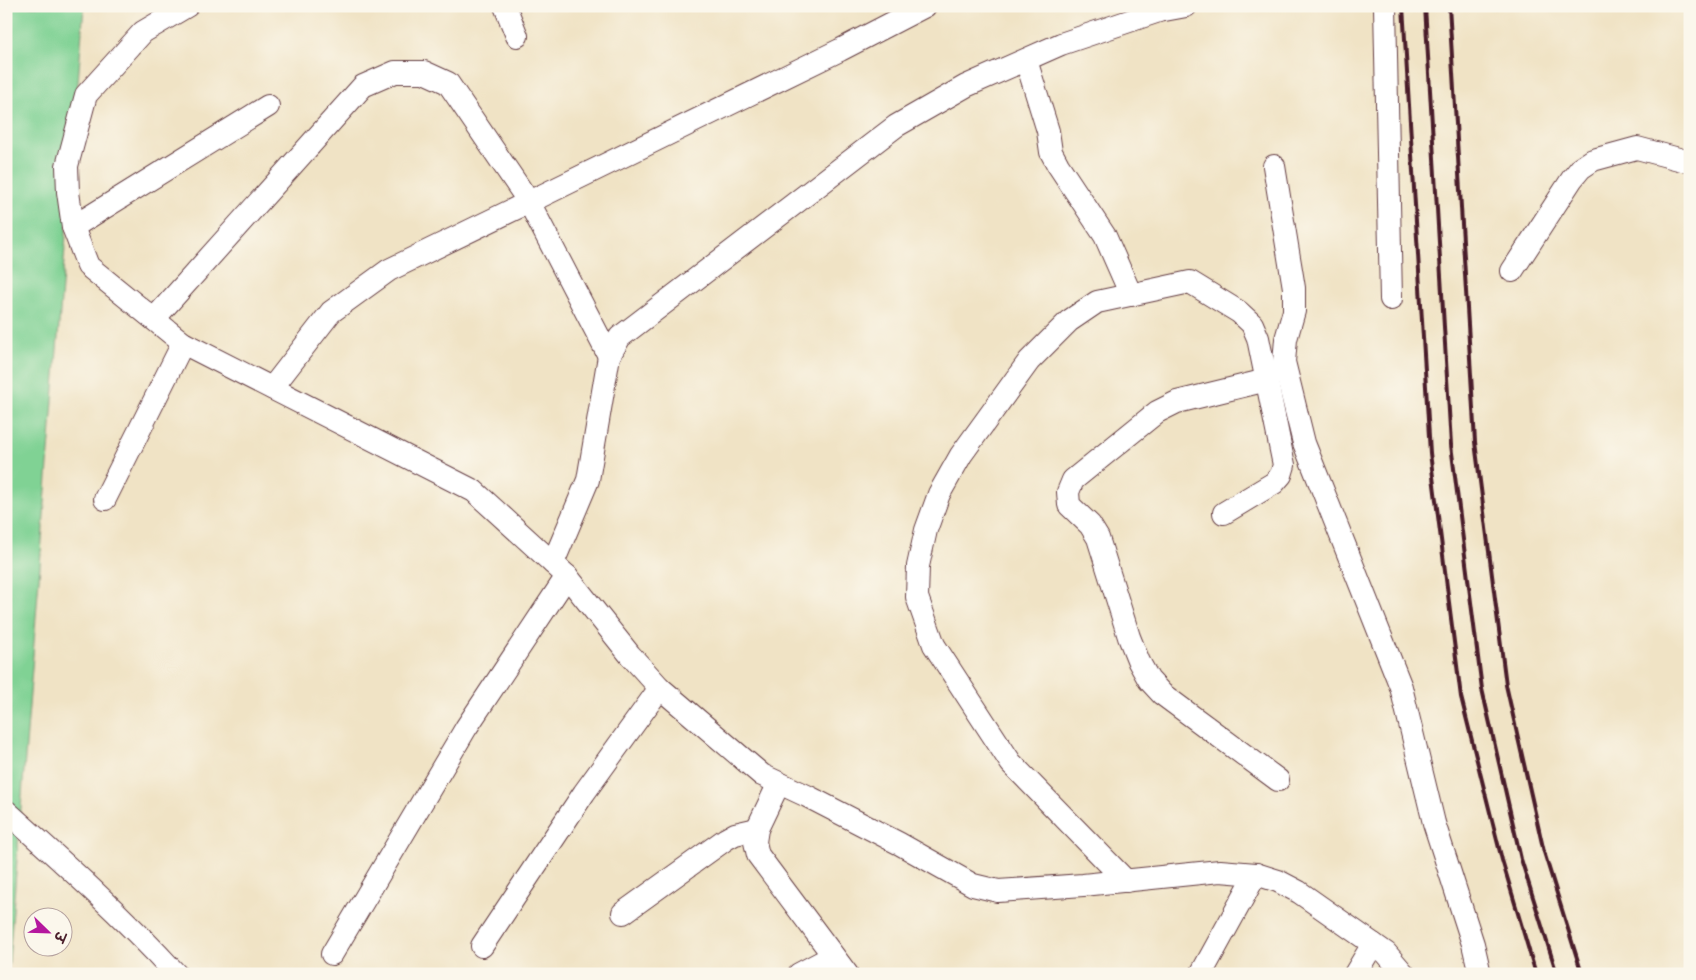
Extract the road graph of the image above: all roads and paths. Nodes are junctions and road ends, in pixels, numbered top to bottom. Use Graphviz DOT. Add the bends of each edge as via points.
graph roads {
  1 [pos="186,6"];
  2 [pos="505,6"];
  3 [pos="925,6"];
  4 [pos="1186,6"];
  5 [pos="1385,6"];
  6 [pos="517,36"];
  7 [pos="1026,60"];
  8 [pos="268,106"];
  9 [pos="1690,162"];
  10 [pos="1274,166"];
  11 [pos="529,202"];
  12 [pos="73,227"];
  13 [pos="1512,271"];
  14 [pos="1131,295"];
  15 [pos="1391,299"];
  16 [pos="154,319"];
  17 [pos="183,342"];
  18 [pos="609,356"];
  19 [pos="1267,380"];
  20 [pos="272,388"];
  21 [pos="104,499"];
  22 [pos="1224,513"];
  23 [pos="560,570"];
  24 [pos="660,688"];
  25 [pos="1278,780"];
  26 [pos="779,783"];
  27 [pos="6,811"];
  28 [pos="757,829"];
  29 [pos="1256,874"];
  30 [pos="1126,881"];
  31 [pos="623,913"];
  32 [pos="1373,944"];
  33 [pos="482,946"];
  34 [pos="332,954"];
  35 [pos="840,965"];
  36 [pos="176,974"];
  37 [pos="800,974"];
  38 [pos="1201,974"];
  39 [pos="1355,974"];
  40 [pos="1404,974"];
  41 [pos="1480,974"];
  1 -- 12 [label="street" via="142,32 86,94 67,166"];
  2 -- 6 [label="street"];
  3 -- 11 [label="street"];
  4 -- 7 [label="street" via="1158,11 1061,44"];
  5 -- 15 [label="street"];
  7 -- 14 [label="street" via="1048,131 1051,152 1105,236"];
  7 -- 18 [label="street" via="966,86 896,126 620,337"];
  8 -- 12 [label="street"];
  9 -- 13 [label="street" via="1637,148 1593,160 1572,179"];
  10 -- 41 [label="street" via="1294,288 1294,311 1286,338 1284,362 1304,442 1402,687 1434,823"];
  11 -- 16 [label="street" via="448,83 424,72 395,72 364,86"];
  11 -- 18 [label="street"];
  11 -- 20 [label="street" via="390,270 331,312"];
  12 -- 16 [label="street" via="88,266"];
  14 -- 19 [label="street" via="1190,282 1239,312 1252,324 1258,338"];
  14 -- 30 [label="street" via="1097,302 1069,320 1029,361 961,455 939,494 926,530 918,566 917,598 934,645 1011,763"];
  16 -- 17 [label="street"];
  17 -- 20 [label="street"];
  17 -- 21 [label="street"];
  18 -- 23 [label="street" via="588,480"];
  19 -- 22 [label="street" via="1284,465 1281,475 1274,483"];
  19 -- 25 [label="street" via="1177,402 1157,412 1073,480 1068,492 1069,505 1090,525 1098,538 1129,637 1149,680 1162,694"];
  20 -- 23 [label="street" via="474,491"];
  23 -- 24 [label="street"];
  23 -- 34 [label="street"];
  24 -- 26 [label="street" via="762,775"];
  24 -- 33 [label="street" via="584,793"];
  26 -- 28 [label="street"];
  26 -- 30 [label="street" via="973,885 998,891"];
  27 -- 36 [label="street"];
  28 -- 31 [label="street" via="726,839"];
  28 -- 35 [label="street" via="758,855"];
  29 -- 30 [label="street" via="1220,871"];
  29 -- 32 [label="street" via="1299,892"];
  29 -- 38 [label="street"];
  32 -- 39 [label="street"];
  32 -- 40 [label="street" via="1386,953"];
  35 -- 37 [label="street"];
}
